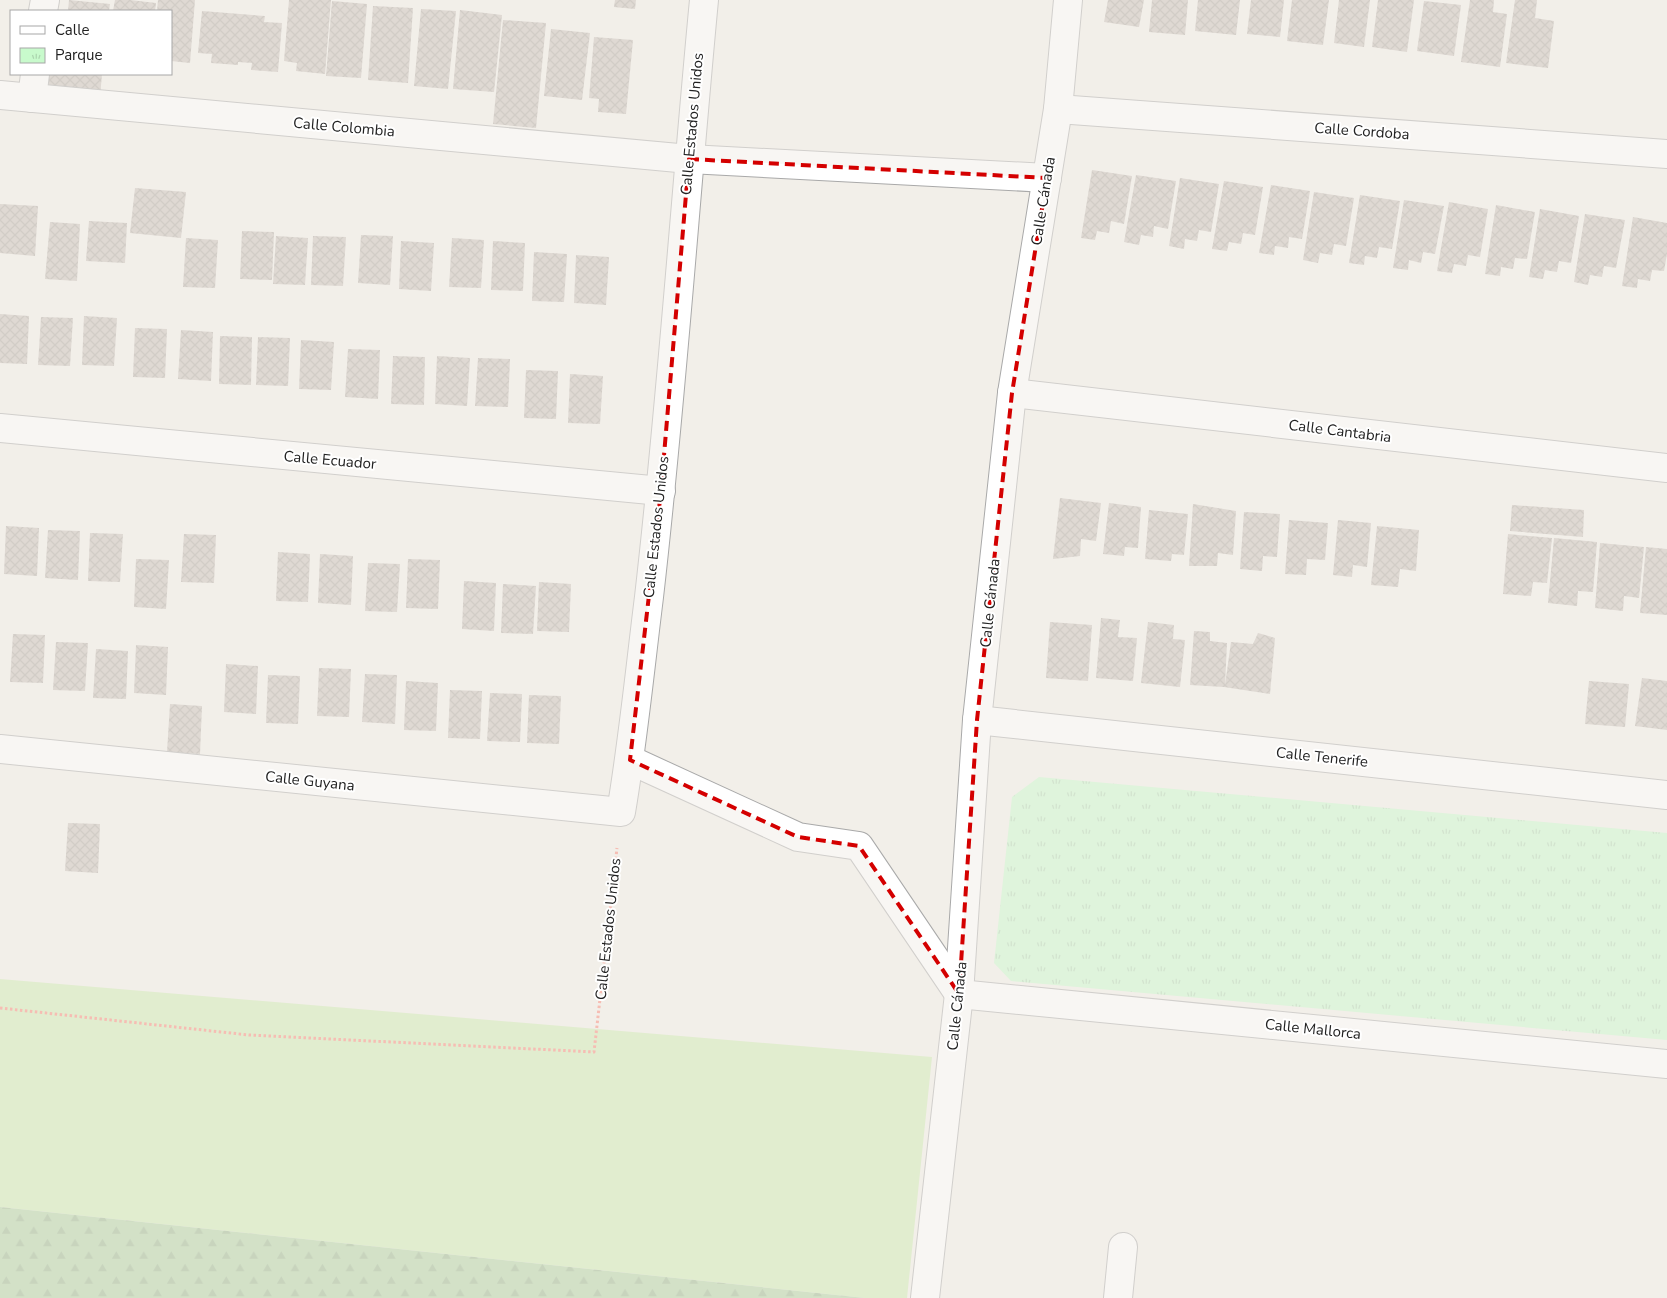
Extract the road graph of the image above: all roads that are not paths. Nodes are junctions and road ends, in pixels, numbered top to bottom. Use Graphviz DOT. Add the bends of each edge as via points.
graph roads {
  1 [pos="704,0"];
  2 [pos="1068,0"];
  3 [pos="34,86"];
  4 [pos="0,95"];
  5 [pos="1058,109"];
  6 [pos="1667,154"];
  7 [pos="689,159"];
  8 [pos="1047,178"];
  9 [pos="1012,393"];
  10 [pos="0,428"];
  11 [pos="1667,468"];
  12 [pos="661,491"];
  13 [pos="977,720"];
  14 [pos="0,749"];
  15 [pos="630,760"];
  16 [pos="1667,795"];
  17 [pos="621,812"];
  18 [pos="959,994"];
  19 [pos="1667,1064"];
  20 [pos="1123,1247"];
  21 [pos="925,1298"];
  22 [pos="1118,1298"];
  1 -- 7 [label="street, Calle Estados Unidos"];
  2 -- 5 [label="street, Calle Cánada"];
  3 -- 4 [label="street, Calle Colombia"];
  3 -- 7 [label="street, Calle Colombia"];
  5 -- 6 [label="street, Calle Cordoba"];
  5 -- 8 [label="street, Calle Cánada"];
  7 -- 8 [label="street, Calle Colombia"];
  7 -- 12 [label="street, Calle Estados Unidos"];
  8 -- 9 [label="street, Calle Cánada"];
  9 -- 11 [label="street, Calle Cantabria"];
  9 -- 13 [label="street, Calle Cánada"];
  10 -- 12 [label="street, Calle Ecuador"];
  12 -- 15 [label="street, Calle Estados Unidos"];
  13 -- 16 [label="street, Calle Tenerife"];
  13 -- 18 [label="street, Calle Cánada"];
  14 -- 17 [label="street, Calle Guyana"];
  15 -- 17 [label="street, Calle Estados Unidos"];
  15 -- 18 [label="street" via="798,837 859,846"];
  18 -- 19 [label="street, Calle Mallorca"];
  18 -- 21 [label="street, Calle Cánada"];
  20 -- 22 [label="street"];
}
